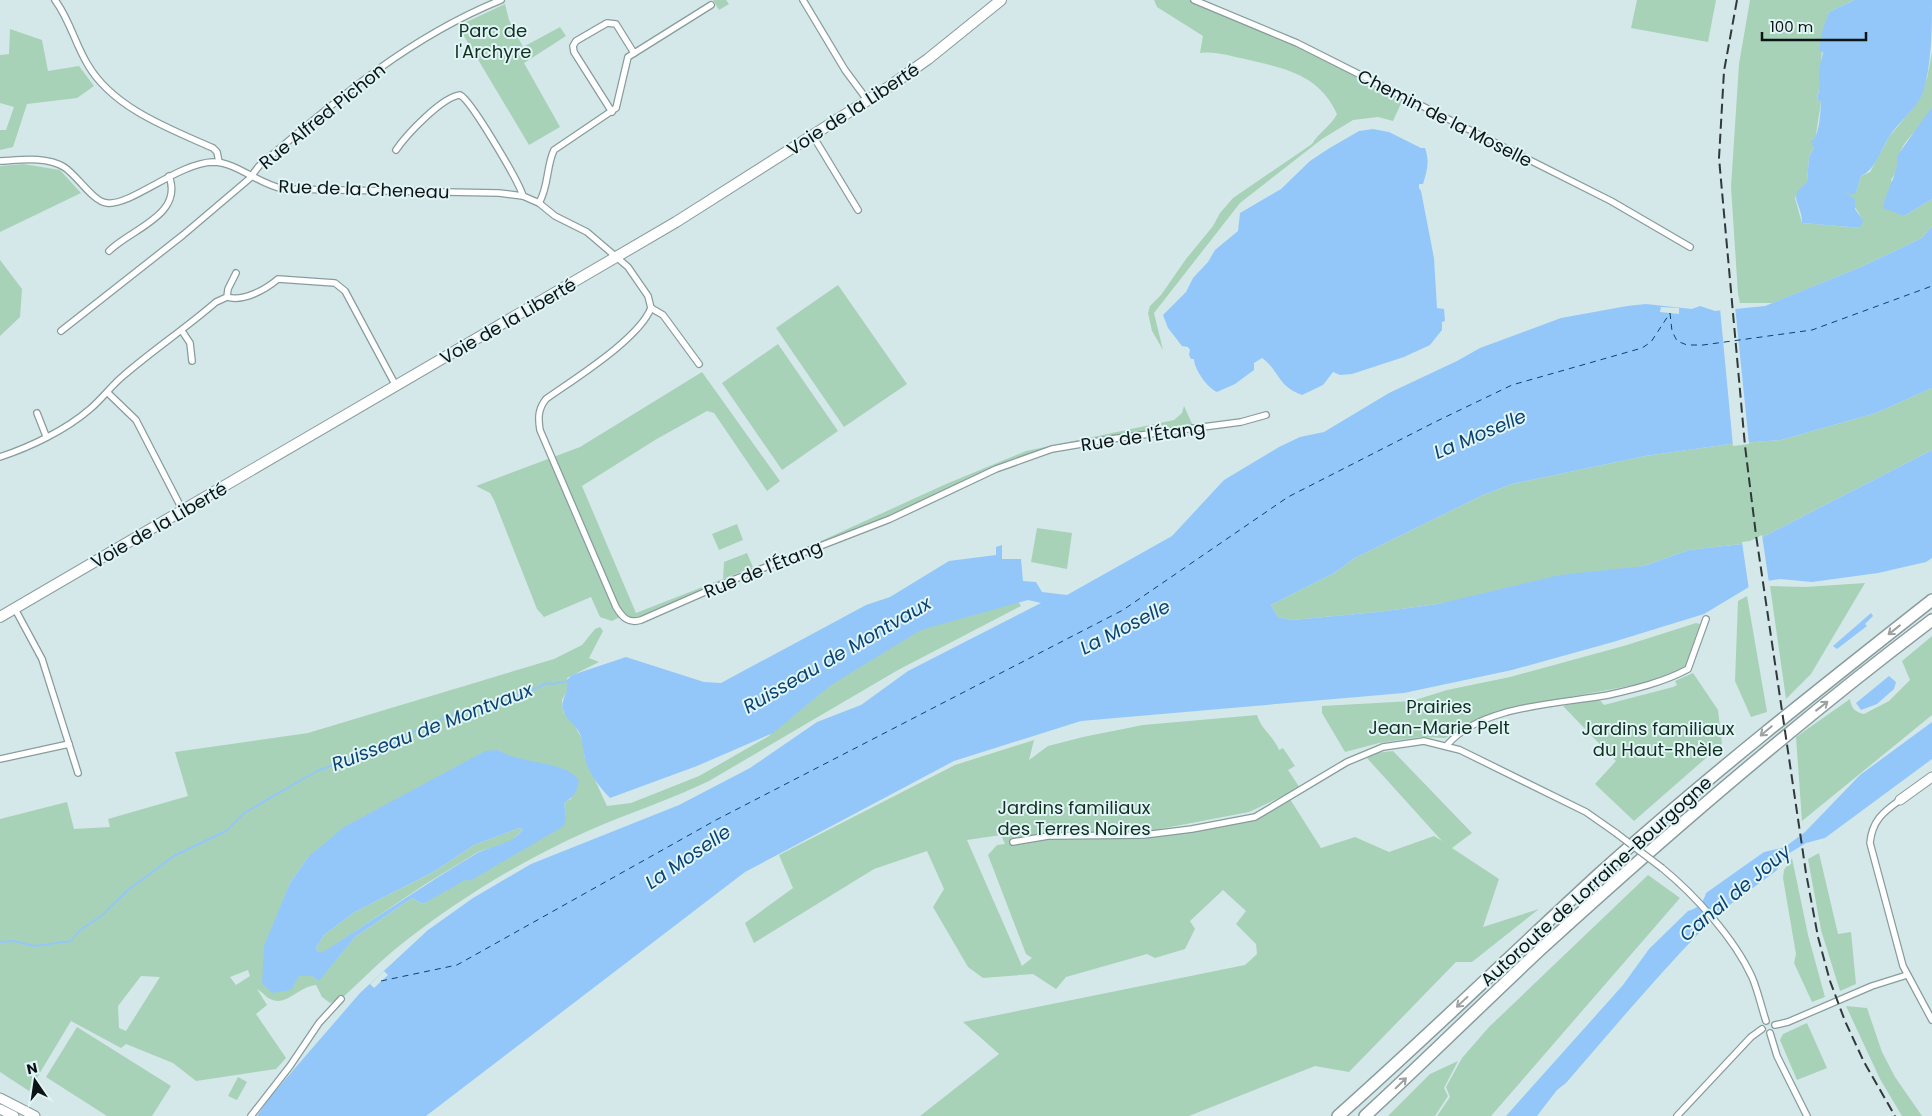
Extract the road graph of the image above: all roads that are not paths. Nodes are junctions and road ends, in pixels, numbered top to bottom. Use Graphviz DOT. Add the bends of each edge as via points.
graph roads {
  1 [pos="55,0"];
  2 [pos="501,0"];
  3 [pos="803,0"];
  4 [pos="1001,0"];
  5 [pos="1194,0"];
  6 [pos="711,5"];
  7 [pos="634,53"];
  8 [pos="868,101"];
  9 [pos="612,112"];
  10 [pos="813,136"];
  11 [pos="396,150"];
  12 [pos="0,161"];
  13 [pos="219,162"];
  14 [pos="169,176"];
  15 [pos="250,176"];
  16 [pos="523,196"];
  17 [pos="539,203"];
  18 [pos="858,210"];
  19 [pos="1690,248"];
  20 [pos="108,251"];
  21 [pos="618,257"];
  22 [pos="236,273"];
  23 [pos="227,297"];
  24 [pos="651,308"];
  25 [pos="182,330"];
  26 [pos="61,331"];
  27 [pos="192,361"];
  28 [pos="699,364"];
  29 [pos="396,386"];
  30 [pos="108,392"];
  31 [pos="37,413"];
  32 [pos="1266,415"];
  33 [pos="46,436"];
  34 [pos="0,457"];
  35 [pos="183,511"];
  36 [pos="1932,600"];
  37 [pos="15,608"];
  38 [pos="0,617"];
  39 [pos="1706,620"];
  40 [pos="1932,620"];
  41 [pos="69,744"];
  42 [pos="1448,745"];
  43 [pos="0,758"];
  44 [pos="78,773"];
  45 [pos="1932,778"];
  46 [pos="1900,800"];
  47 [pos="1013,842"];
  48 [pos="1907,975"];
  49 [pos="341,999"];
  50 [pos="1930,1011"];
  51 [pos="1932,1020"];
  52 [pos="1766,1021"];
  53 [pos="1775,1025"];
  54 [pos="1762,1030"];
  55 [pos="1770,1034"];
  56 [pos="0,1098"];
  57 [pos="2,1110"];
  58 [pos="14,1116"];
  59 [pos="36,1116"];
  60 [pos="252,1116"];
  61 [pos="1338,1116"];
  62 [pos="1365,1116"];
  63 [pos="1677,1116"];
  64 [pos="1808,1116"];
  1 -- 13 [label="street, Rue de la Cheneau" via="87,64 105,87 160,124 213,148"];
  2 -- 15 [label="street, Rue Alfred Pichon" via="457,20 353,86"];
  3 -- 8 [label="street" via="844,70"];
  4 -- 8 [label="main road, Voie de la Liberté" via="928,59"];
  5 -- 19 [label="street, Chemin de la Moselle" via="1313,52 1612,201"];
  6 -- 7 [label="street"];
  7 -- 9 [label="street" via="628,57 616,108"];
  7 -- 9 [label="street" via="612,22 576,41 573,46"];
  8 -- 10 [label="main road, Voie de la Liberté"];
  9 -- 17 [label="street" via="554,150 546,191"];
  10 -- 18 [label="street"];
  10 -- 21 [label="main road, Voie de la Liberté"];
  11 -- 16 [label="street" via="441,105 460,95 483,126"];
  12 -- 14 [label="street" via="36,160 62,166 98,199 110,204"];
  13 -- 14 [label="street" via="196,165"];
  13 -- 15 [label="street, Rue de la Cheneau"];
  14 -- 20 [label="street" via="172,192 169,206"];
  15 -- 16 [label="street, Rue de la Cheneau" via="284,189"];
  15 -- 26 [label="street, Rue Alfred Pichon" via="183,235"];
  16 -- 17 [label="street, Rue de la Cheneau"];
  17 -- 21 [label="street, Rue de la Cheneau" via="555,216 587,232"];
  21 -- 24 [label="street, Rue de la Cheneau" via="648,296"];
  21 -- 29 [label="main road, Voie de la Liberté"];
  22 -- 23 [label="street"];
  23 -- 25 [label="street"];
  23 -- 29 [label="street" via="243,298 278,279 335,283 345,291"];
  24 -- 28 [label="street" via="663,315"];
  24 -- 32 [label="street, Rue de l'Étang" via="642,324 612,351 546,399 538,414 540,430 616,607 630,621 640,620 890,519 980,475 1052,449 1240,422"];
  25 -- 27 [label="street" via="190,343"];
  25 -- 30 [label="street" via="121,377"];
  29 -- 35 [label="main road, Voie de la Liberté"];
  30 -- 33 [label="street" via="66,428"];
  30 -- 35 [label="street" via="136,420"];
  31 -- 33 [label="street"];
  33 -- 34 [label="street" via="27,448"];
  35 -- 37 [label="main road, Voie de la Liberté"];
  36 -- 61 [label="highway, Autoroute de Lorraine-Bourgogne, one-way" via="1796,706 1673,810"];
  37 -- 38 [label="main road, Voie de la Liberté"];
  37 -- 41 [label="street" via="42,659"];
  39 -- 42 [label="street" via="1688,670 1609,694 1502,712 1456,736"];
  62 -- 40 [label="highway, Autoroute de Lorraine-Bourgogne, one-way" via="1539,951 1704,804"];
  41 -- 43 [label="street"];
  41 -- 44 [label="street"];
  42 -- 47 [label="street" via="1424,741 1383,747 1347,762 1256,817 1144,835 1048,836"];
  42 -- 52 [label="street, bridge" via="1586,812 1662,868 1736,948 1752,976"];
  45 -- 46 [label="main road"];
  46 -- 48 [label="street" via="1876,819 1870,843"];
  48 -- 50 [label="street"];
  48 -- 53 [label="street"];
  49 -- 60 [label="street" via="319,1022"];
  50 -- 51 [label="street"];
  52 -- 53 [label="street" via="1770,1020"];
  52 -- 54 [label="street"];
  53 -- 55 [label="street"];
  54 -- 55 [label="street"];
  54 -- 63 [label="street" via="1751,1037"];
  55 -- 64 [label="street" via="1777,1056"];
  56 -- 59 [label="main road"];
  57 -- 58 [label="main road"];
}
